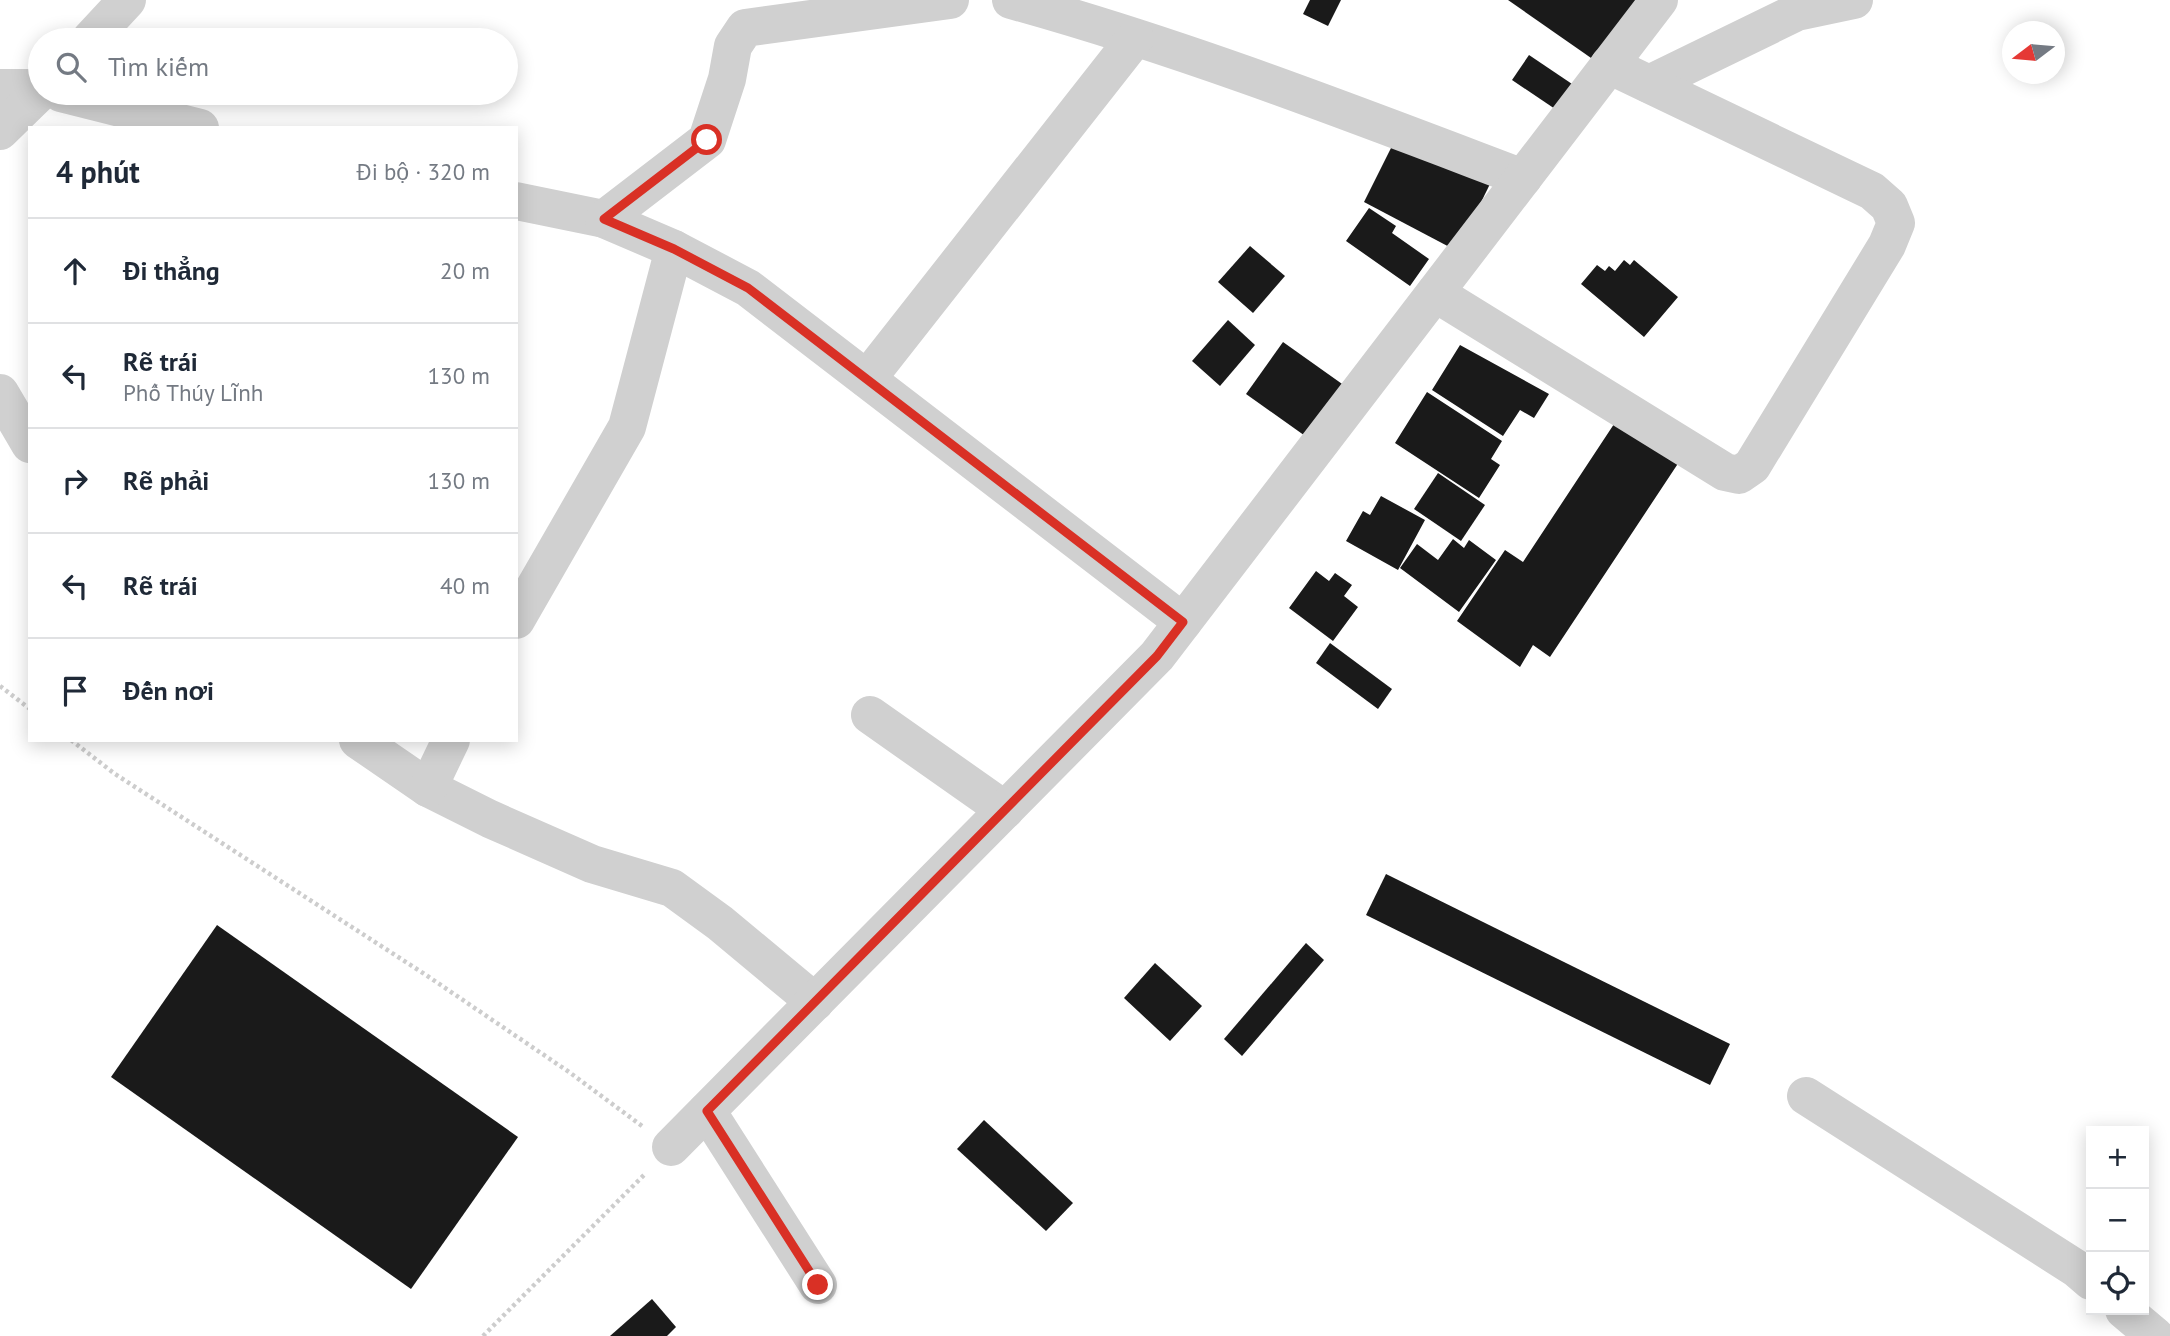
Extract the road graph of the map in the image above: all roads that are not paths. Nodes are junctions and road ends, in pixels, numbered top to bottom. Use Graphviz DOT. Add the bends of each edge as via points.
graph roads {
  1 [pos="127,0"];
  2 [pos="950,0"];
  3 [pos="1011,0"];
  4 [pos="1659,0"];
  5 [pos="1854,0"];
  6 [pos="101,28"];
  7 [pos="1135,38"];
  8 [pos="1609,65"];
  9 [pos="1649,84"];
  10 [pos="0,88"];
  11 [pos="28,89"];
  12 [pos="28,102"];
  13 [pos="109,105"];
  14 [pos="192,126"];
  15 [pos="0,131"];
  16 [pos="1523,178"];
  17 [pos="518,201"];
  18 [pos="604,219"];
  19 [pos="674,249"];
  20 [pos="1435,293"];
  21 [pos="866,379"];
  22 [pos="0,393"];
  23 [pos="28,440"];
  24 [pos="518,617"];
  25 [pos="1183,622"];
  26 [pos="870,715"];
  27 [pos="361,742"];
  28 [pos="450,742"];
  29 [pos="428,788"];
  30 [pos="1005,810"];
  31 [pos="815,1002"];
  32 [pos="1806,1096"];
  33 [pos="707,1111"];
  34 [pos="671,1147"];
  35 [pos="2086,1277"];
  36 [pos="818,1285"];
  37 [pos="2130,1315"];
  38 [pos="2155,1336"];
  1 -- 6 [label="street"];
  2 -- 18 [label="street" via="745,28 733,46 707,140"];
  3 -- 7 [label="street"];
  4 -- 8 [label="street"];
  5 -- 9 [label="street" via="1797,12"];
  7 -- 16 [label="street" via="1287,89"];
  7 -- 21 [label="street"];
  8 -- 9 [label="street"];
  8 -- 16 [label="street"];
  9 -- 20 [label="street" via="1872,191 1889,206 1896,223 1752,466 1739,475 1725,472"];
  10 -- 11 [label="street"];
  12 -- 15 [label="street"];
  13 -- 14 [label="street"];
  16 -- 20 [label="street"];
  17 -- 18 [label="street"];
  18 -- 19 [label="street"];
  19 -- 21 [label="street" via="748,288"];
  19 -- 24 [label="street" via="627,427"];
  20 -- 25 [label="street"];
  21 -- 25 [label="street"];
  22 -- 23 [label="street"];
  25 -- 30 [label="street" via="1157,656"];
  26 -- 30 [label="street"];
  27 -- 29 [label="street"];
  28 -- 29 [label="street"];
  29 -- 31 [label="street" via="592,864 671,888"];
  30 -- 31 [label="street"];
  31 -- 33 [label="street"];
  32 -- 35 [label="street"];
  33 -- 34 [label="street"];
  33 -- 36 [label="street"];
  37 -- 38 [label="street"];
}
